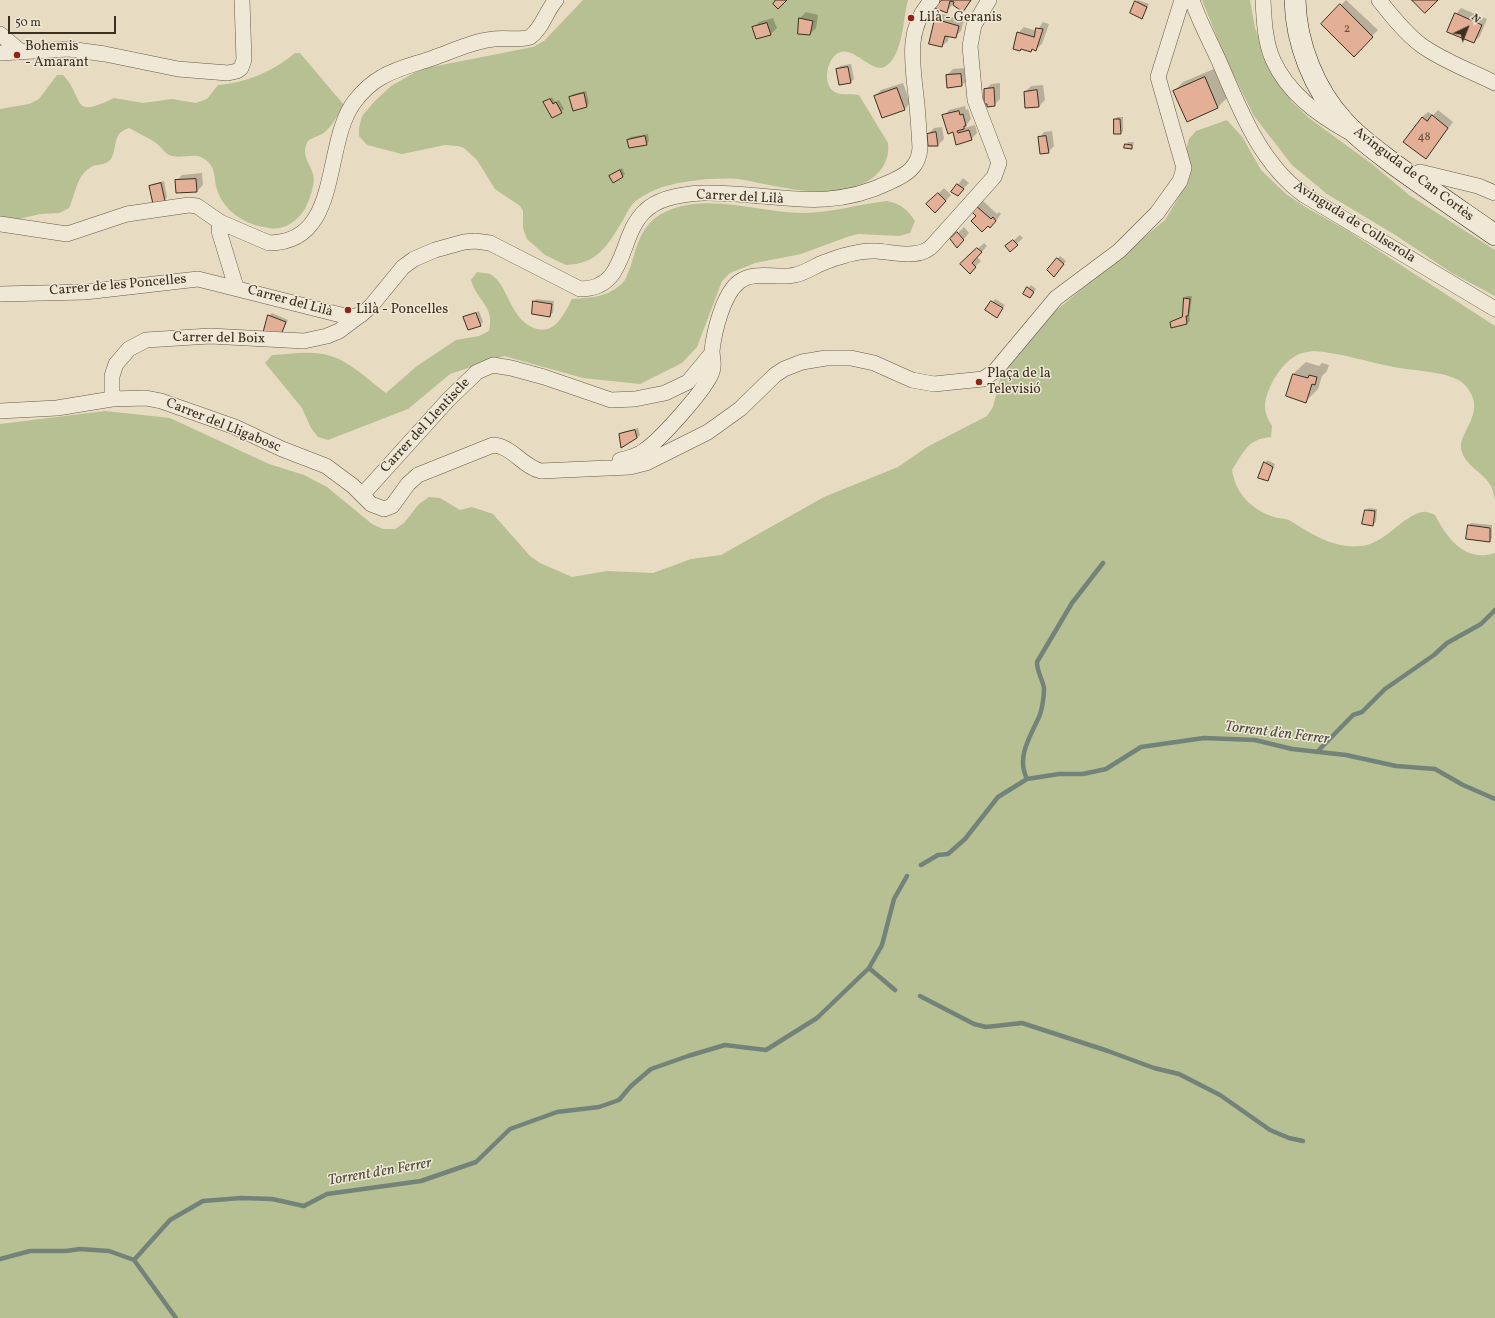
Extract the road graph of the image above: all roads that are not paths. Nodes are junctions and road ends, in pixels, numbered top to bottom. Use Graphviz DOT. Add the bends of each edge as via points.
graph roads {
  1 [pos="242,0"];
  2 [pos="556,0"];
  3 [pos="931,0"];
  4 [pos="989,0"];
  5 [pos="1182,0"];
  6 [pos="1192,0"];
  7 [pos="1263,0"];
  8 [pos="1295,0"];
  9 [pos="1379,0"];
  10 [pos="0,34"];
  11 [pos="20,51"];
  12 [pos="0,53"];
  13 [pos="1495,83"];
  14 [pos="1364,140"];
  15 [pos="1414,179"];
  16 [pos="1461,183"];
  17 [pos="1495,193"];
  18 [pos="1445,200"];
  19 [pos="220,222"];
  20 [pos="0,224"];
  21 [pos="1495,235"];
  22 [pos="236,287"];
  23 [pos="0,294"];
  24 [pos="1495,309"];
  25 [pos="361,316"];
  26 [pos="712,353"];
  27 [pos="112,399"];
  28 [pos="0,411"];
  29 [pos="603,467"];
  30 [pos="363,494"];
  1 -- 11 [label="street" via="244,60 241,68 233,73 178,69 70,49"];
  2 -- 19 [label="street" via="530,37 494,38 475,43 389,74 362,93 342,124 320,212 310,226 296,237 269,243"];
  3 -- 25 [label="street, Carrer del Lilà" via="920,15 913,39 912,57 920,152 912,170 898,179 855,196 826,200 798,201 736,194 701,194 663,200 646,209 634,224 612,275 602,284 588,289 574,286 490,244 464,242 425,254 403,267"];
  4 -- 26 [label="street" via="974,25 970,46 975,100 999,163 994,177 924,253 859,252 798,274 752,276 740,280 725,300"];
  5 -- 29 [label="street" via="1158,77 1184,168 1180,181 1157,213 1133,238 1051,304 995,371 983,379 934,384 912,380 874,363 851,358 826,358 802,362 784,368 774,375 740,408 708,432 646,463 630,467"];
  6 -- 24 [label="street, Avinguda de Collserola" via="1243,117 1281,176 1304,195"];
  7 -- 14 [label="street" via="1264,26 1273,60 1288,83 1314,112"];
  8 -- 14 [label="street, Avinguda de Can Cortès" via="1295,20 1312,73 1344,123"];
  9 -- 13 [label="street" via="1420,44"];
  10 -- 11 [label="street"];
  11 -- 12 [label="street"];
  14 -- 15 [label="street, Avinguda de Can Cortès"];
  15 -- 16 [label="street" via="1420,172"];
  15 -- 18 [label="street, Avinguda de Can Cortès"];
  16 -- 17 [label="street"];
  16 -- 18 [label="street"];
  18 -- 21 [label="street, Avinguda de Can Cortès"];
  19 -- 20 [label="street" via="198,206 189,205 127,214 67,234"];
  19 -- 22 [label="street" via="220,231"];
  22 -- 23 [label="street, Carrer de les Poncelles" via="198,279 85,292"];
  22 -- 25 [label="street, Carrer del Lilà" via="337,316"];
  25 -- 27 [label="street, Carrer del Boix" via="339,331 304,341 210,336 146,340 129,348 116,364 112,376"];
  26 -- 29 [label="street" via="713,372 702,390 655,442 637,455"];
  26 -- 30 [label="street, Carrer del Llentiscle" via="688,382 666,393 635,399 611,400 544,376 511,368 493,366 478,372 448,400"];
  27 -- 28 [label="street, Carrer del Lligabosc" via="57,408"];
  27 -- 30 [label="street, Carrer del Lligabosc" via="146,398 161,401 228,425 326,466"];
  29 -- 30 [label="street, Carrer del Lligabosc" via="541,470 532,467 504,447 493,445 418,475 389,508 375,506"];
}
